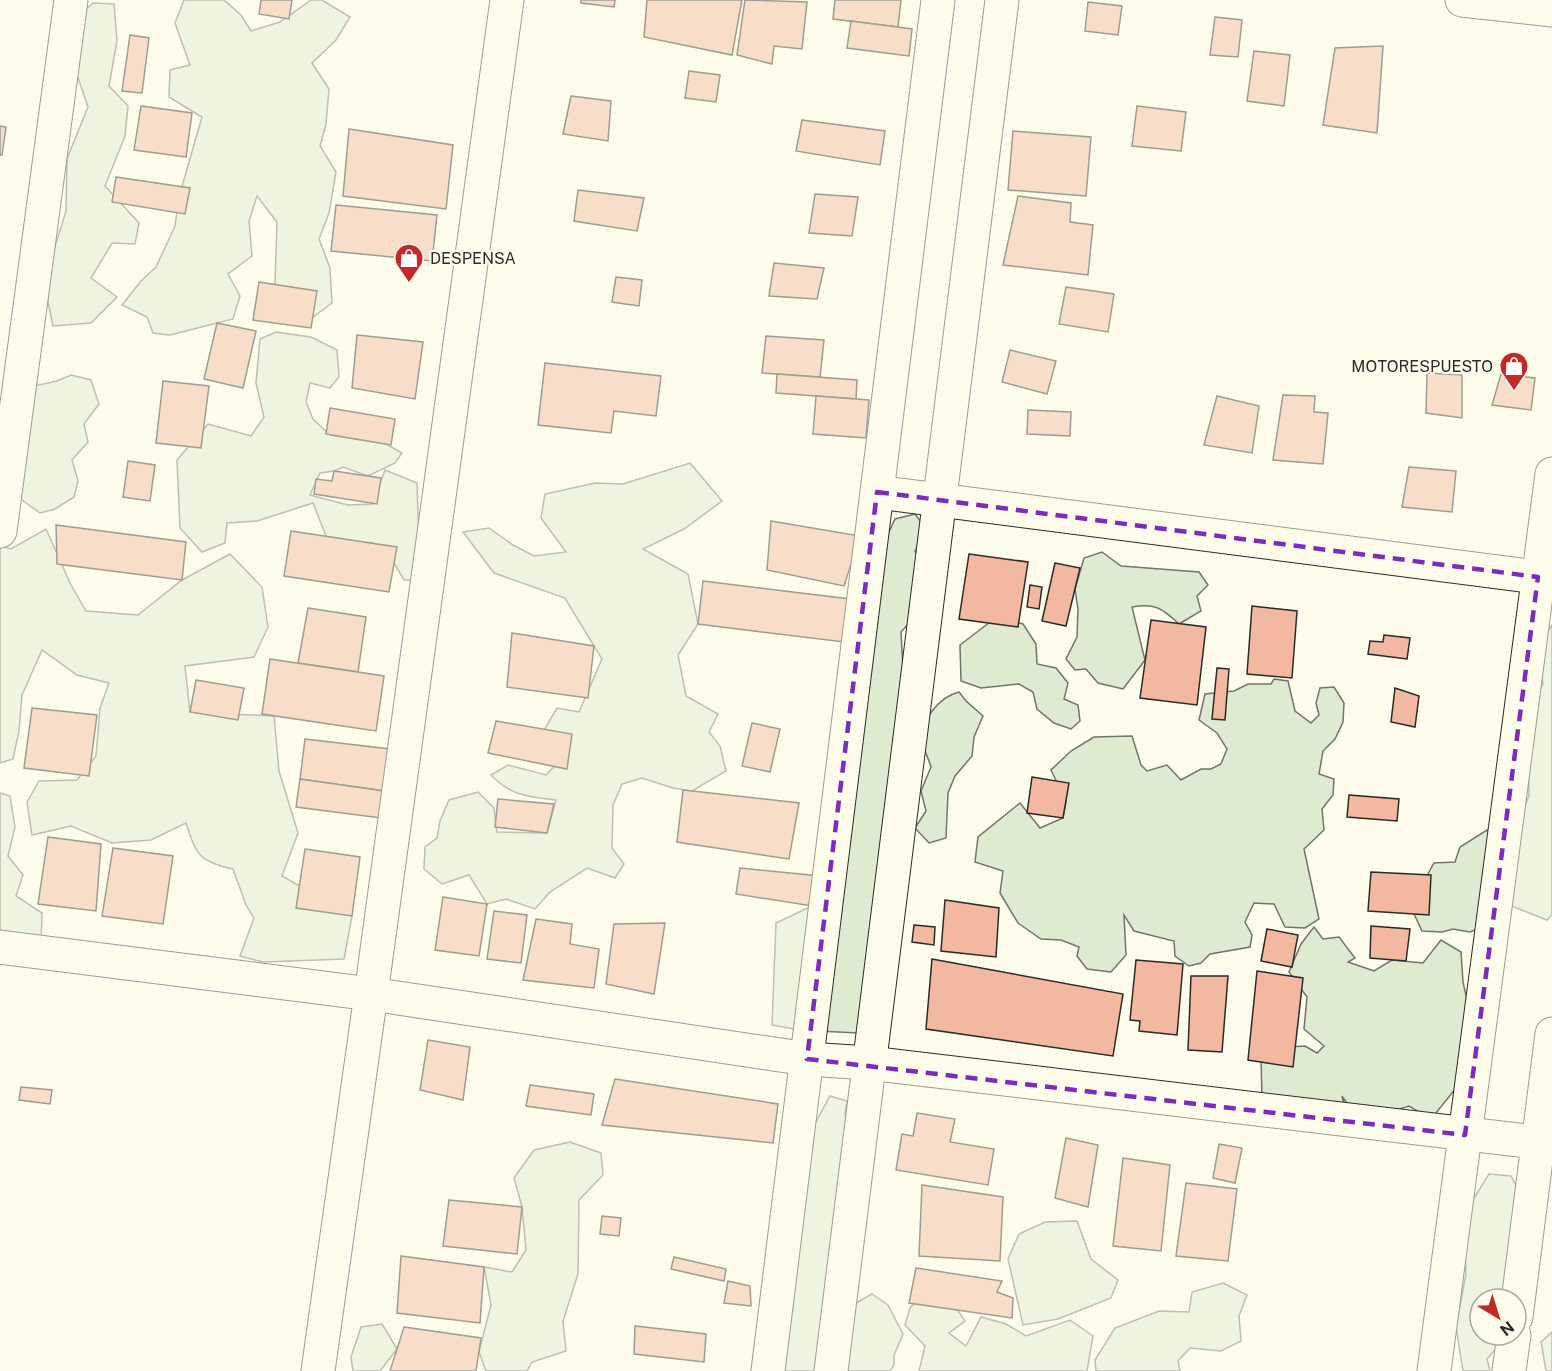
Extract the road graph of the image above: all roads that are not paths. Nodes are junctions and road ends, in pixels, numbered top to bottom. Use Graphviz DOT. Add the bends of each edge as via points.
graph roads {
  1 [pos="71,0"];
  2 [pos="507,0"];
  3 [pos="938,0"];
  4 [pos="1002,0"];
  5 [pos="1462,0"];
  6 [pos="1552,10"];
  7 [pos="1552,474"];
  8 [pos="877,492"];
  9 [pos="940,499"];
  10 [pos="0,531"];
  11 [pos="1545,578"];
  12 [pos="0,947"];
  13 [pos="371,994"];
  14 [pos="1552,1034"];
  15 [pos="807,1059"];
  16 [pos="869,1063"];
  17 [pos="1465,1135"];
  18 [pos="1545,1143"];
  19 [pos="1521,1287"];
  20 [pos="1512,1347"];
  21 [pos="318,1371"];
  22 [pos="768,1371"];
  23 [pos="831,1371"];
  24 [pos="1434,1371"];
  25 [pos="1509,1371"];
  1 -- 10 [label="street"];
  2 -- 13 [label="street"];
  3 -- 8 [label="street"];
  4 -- 9 [label="street"];
  5 -- 6 [label="street"];
  7 -- 11 [label="street"];
  8 -- 9 [label="street"];
  8 -- 15 [label="street"];
  9 -- 11 [label="street"];
  9 -- 16 [label="street"];
  11 -- 17 [label="street"];
  12 -- 13 [label="street"];
  13 -- 15 [label="street"];
  13 -- 21 [label="street"];
  14 -- 18 [label="street"];
  15 -- 16 [label="street"];
  15 -- 22 [label="street"];
  16 -- 17 [label="street"];
  16 -- 23 [label="street"];
  17 -- 18 [label="street"];
  17 -- 24 [label="street"];
  18 -- 19 [label="street"];
  20 -- 25 [label="street"];
}
